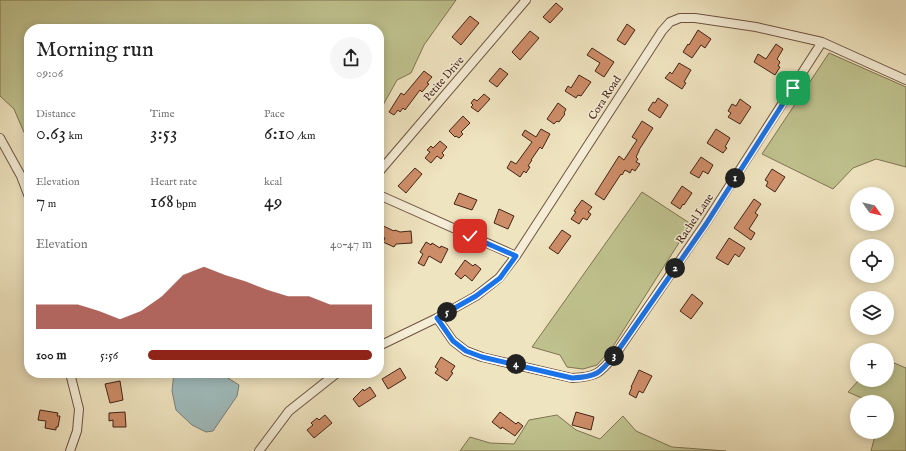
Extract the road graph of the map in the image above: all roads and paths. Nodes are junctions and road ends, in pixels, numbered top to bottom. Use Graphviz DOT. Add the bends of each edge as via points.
graph roads {
  1 [pos="524,1"];
  2 [pos="822,42"];
  3 [pos="906,80"];
  4 [pos="0,138"];
  5 [pos="384,166"];
  6 [pos="24,184"];
  7 [pos="384,197"];
  8 [pos="516,256"];
  9 [pos="437,318"];
  10 [pos="384,344"];
  11 [pos="71,378"];
  12 [pos="332,378"];
  13 [pos="70,451"];
  14 [pos="259,451"];
  1 -- 5 [label="street, Petite Drive"];
  2 -- 3 [label="street, Cora Road"];
  2 -- 8 [label="street, Cora Road" via="756,27 695,18 680,18 670,22"];
  2 -- 9 [label="street, Rachel Lane" via="706,224 602,370 588,377 572,378 482,357 466,351 453,341"];
  4 -- 6 [label="street"];
  7 -- 8 [label="street"];
  8 -- 9 [label="street, Cora Road" via="494,283"];
  9 -- 10 [label="street, Cora Road"];
  11 -- 13 [label="street" via="79,409 77,431"];
  12 -- 14 [label="street" via="289,411"];
}
